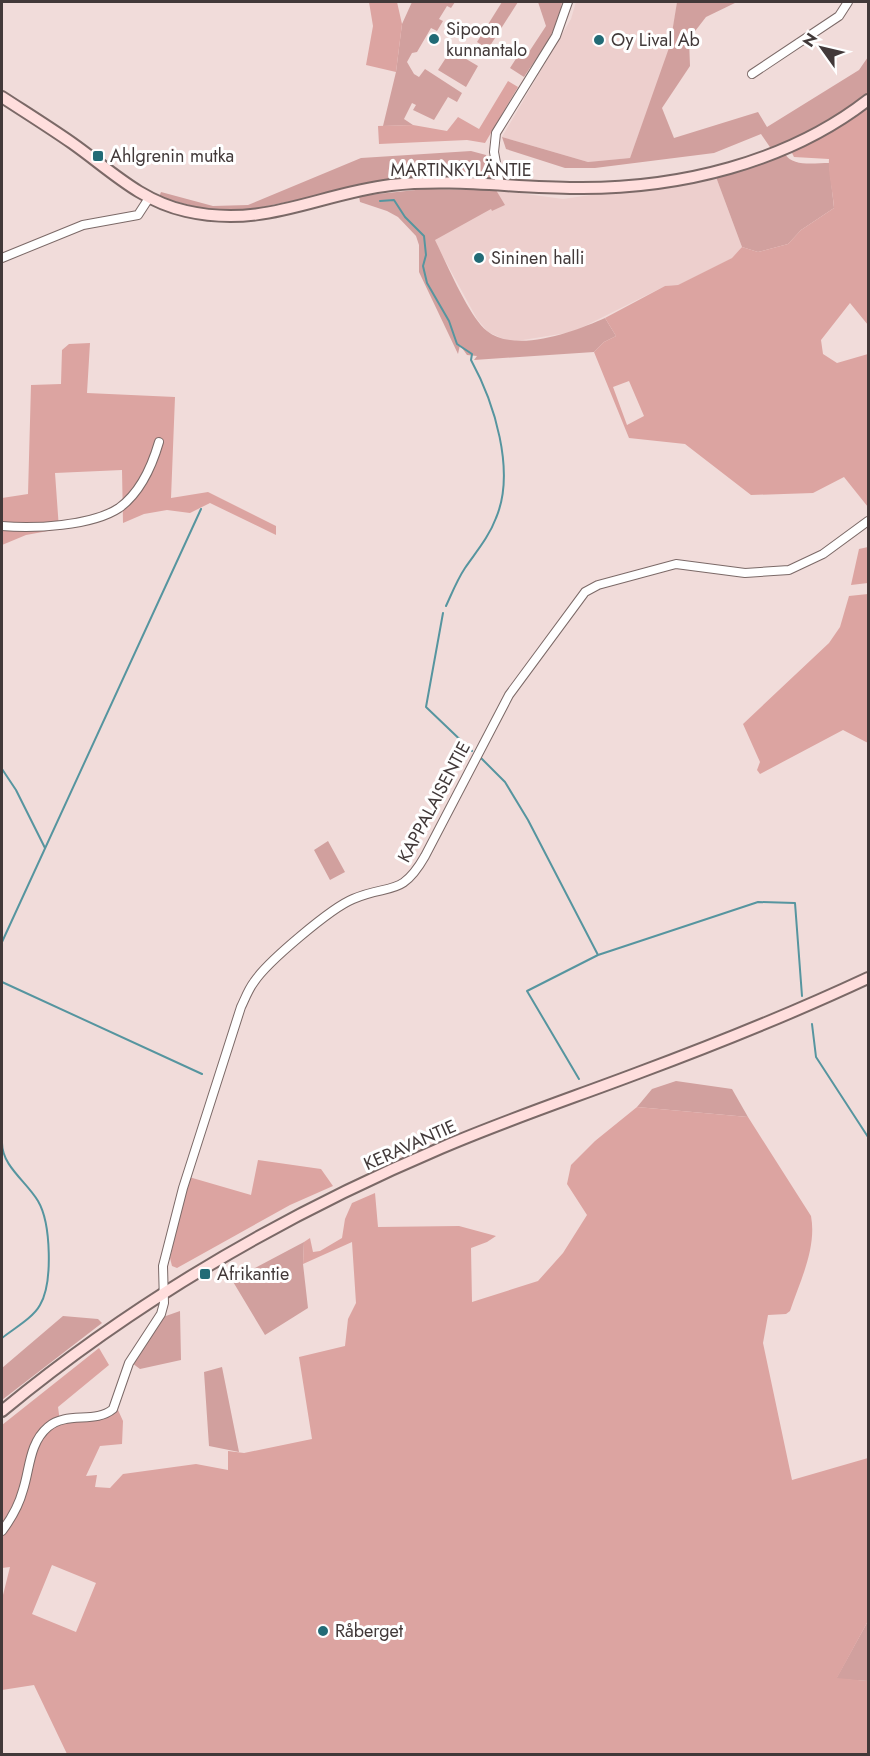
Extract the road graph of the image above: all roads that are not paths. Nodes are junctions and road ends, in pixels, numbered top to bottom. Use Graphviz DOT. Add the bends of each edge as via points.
graph roads {
  1 [pos="568,2"];
  2 [pos="848,2"];
  3 [pos="752,74"];
  4 [pos="2,97"];
  5 [pos="868,100"];
  6 [pos="500,185"];
  7 [pos="149,198"];
  8 [pos="2,258"];
  9 [pos="159,442"];
  10 [pos="868,521"];
  11 [pos="2,526"];
  12 [pos="868,978"];
  13 [pos="164,1293"];
  14 [pos="2,1411"];
  15 [pos="2,1531"];
  1 -- 6 [label="street" via="556,36 496,133 494,152"];
  2 -- 3 [label="street" via="838,16"];
  4 -- 7 [label="main road, MARTINKYLÄNTIE"];
  5 -- 6 [label="main road, MARTINKYLÄNTIE" via="796,145 720,170 622,186"];
  6 -- 7 [label="main road, MARTINKYLÄNTIE" via="389,185 277,213 243,217 185,211"];
  7 -- 8 [label="street" via="138,215 83,225"];
  9 -- 11 [label="street" via="145,477 124,503 111,512 32,529"];
  10 -- 13 [label="street, KAPPALAISENTIE" via="823,554 789,570 745,573 676,564 598,585 579,599 503,704 417,871 399,887 354,898 335,909 254,982 241,1007 196,1141 163,1266"];
  12 -- 13 [label="main road, KERAVANTIE" via="737,1035 422,1156 307,1210"];
  13 -- 14 [label="main road, KERAVANTIE" via="97,1338"];
  13 -- 15 [label="street" via="161,1314 129,1363 116,1404 109,1412 59,1420 40,1434 20,1500"];
}
